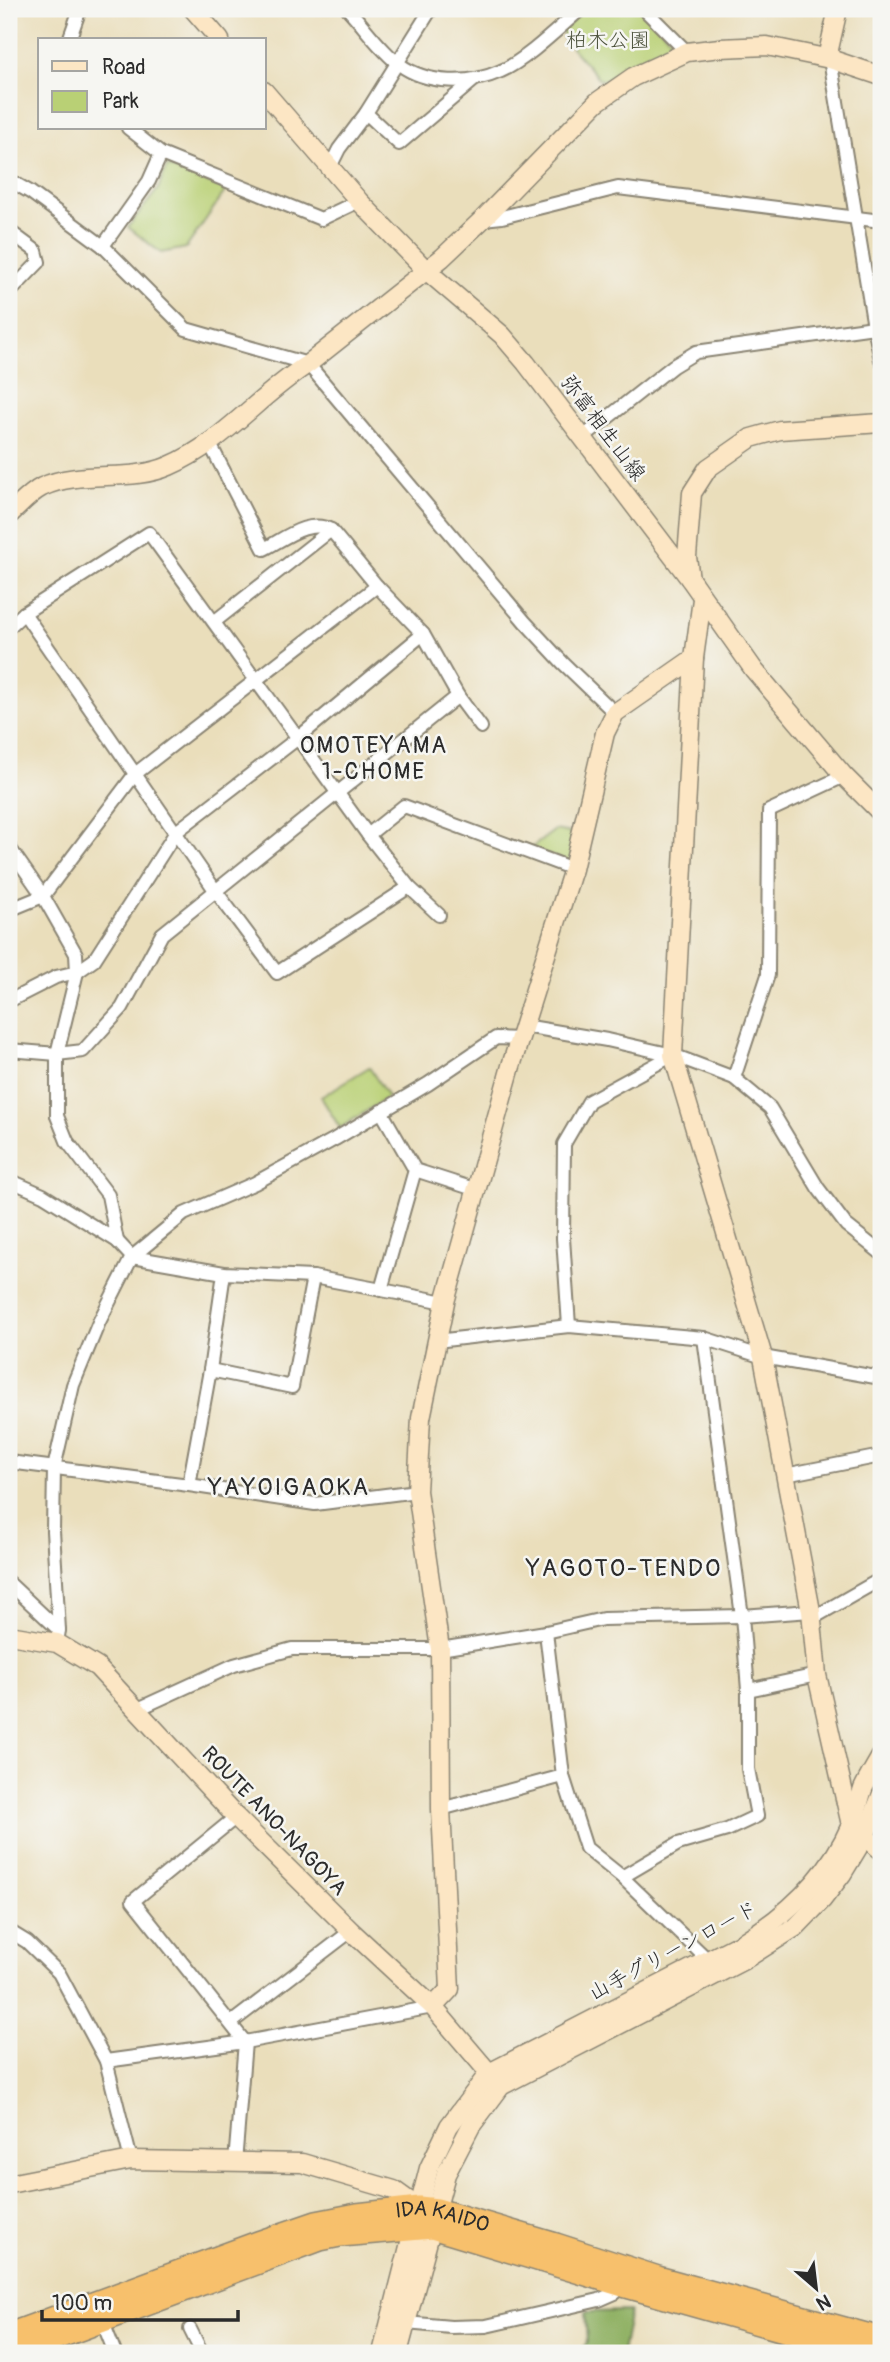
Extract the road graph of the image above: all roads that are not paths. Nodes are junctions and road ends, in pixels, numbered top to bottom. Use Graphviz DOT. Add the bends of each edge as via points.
graph roads {
  1 [pos="80,9"];
  2 [pos="193,9"];
  3 [pos="348,9"];
  4 [pos="431,9"];
  5 [pos="581,9"];
  6 [pos="644,9"];
  7 [pos="838,9"];
  8 [pos="70,38"];
  9 [pos="218,38"];
  10 [pos="687,52"];
  11 [pos="830,59"];
  12 [pos="397,62"];
  13 [pos="881,76"];
  14 [pos="474,80"];
  15 [pos="266,93"];
  16 [pos="366,113"];
  17 [pos="131,130"];
  18 [pos="161,154"];
  19 [pos="330,167"];
  20 [pos="9,180"];
  21 [pos="359,201"];
  22 [pos="857,218"];
  23 [pos="483,219"];
  24 [pos="881,221"];
  25 [pos="9,231"];
  26 [pos="103,246"];
  27 [pos="427,271"];
  28 [pos="9,293"];
  29 [pos="874,327"];
  30 [pos="881,360"];
  31 [pos="308,364"];
  32 [pos="881,423"];
  33 [pos="582,438"];
  34 [pos="210,444"];
  35 [pos="9,515"];
  36 [pos="331,530"];
  37 [pos="690,579"];
  38 [pos="377,586"];
  39 [pos="702,599"];
  40 [pos="24,613"];
  41 [pos="214,622"];
  42 [pos="9,627"];
  43 [pos="423,634"];
  44 [pos="694,658"];
  45 [pos="255,680"];
  46 [pos="458,696"];
  47 [pos="615,713"];
  48 [pos="481,727"];
  49 [pos="298,738"];
  50 [pos="135,774"];
  51 [pos="844,776"];
  52 [pos="338,793"];
  53 [pos="879,808"];
  54 [pos="176,832"];
  55 [pos="368,835"];
  56 [pos="9,847"];
  57 [pos="573,869"];
  58 [pos="409,887"];
  59 [pos="215,890"];
  60 [pos="43,895"];
  61 [pos="9,910"];
  62 [pos="439,915"];
  63 [pos="77,972"];
  64 [pos="9,1001"];
  65 [pos="522,1033"];
  66 [pos="9,1050"];
  67 [pos="57,1054"];
  68 [pos="673,1055"];
  69 [pos="734,1078"];
  70 [pos="381,1111"];
  71 [pos="415,1170"];
  72 [pos="9,1180"];
  73 [pos="477,1190"];
  74 [pos="117,1241"];
  75 [pos="881,1253"];
  76 [pos="132,1257"];
  77 [pos="224,1273"];
  78 [pos="313,1277"];
  79 [pos="381,1290"];
  80 [pos="445,1302"];
  81 [pos="569,1326"];
  82 [pos="704,1338"];
  83 [pos="436,1341"];
  84 [pos="763,1357"];
  85 [pos="211,1370"];
  86 [pos="881,1378"];
  87 [pos="881,1456"];
  88 [pos="9,1462"];
  89 [pos="54,1468"];
  90 [pos="785,1475"];
  91 [pos="189,1485"];
  92 [pos="417,1491"];
  93 [pos="881,1580"];
  94 [pos="9,1583"];
  95 [pos="811,1615"];
  96 [pos="742,1616"];
  97 [pos="546,1632"];
  98 [pos="9,1635"];
  99 [pos="58,1636"];
  100 [pos="440,1649"];
  101 [pos="817,1675"];
  102 [pos="748,1690"];
  103 [pos="138,1709"];
  104 [pos="881,1756"];
  105 [pos="563,1776"];
  106 [pos="881,1796"];
  107 [pos="441,1809"];
  108 [pos="236,1817"];
  109 [pos="872,1843"];
  110 [pos="622,1877"];
  111 [pos="9,1931"];
  112 [pos="351,1931"];
  113 [pos="708,1961"];
  114 [pos="433,2007"];
  115 [pos="231,2022"];
  116 [pos="245,2042"];
  117 [pos="106,2061"];
  118 [pos="495,2080"];
  119 [pos="131,2160"];
  120 [pos="236,2163"];
  121 [pos="9,2184"];
  122 [pos="425,2218"];
  123 [pos="623,2285"];
  124 [pos="102,2320"];
  125 [pos="406,2323"];
  126 [pos="190,2329"];
  127 [pos="9,2335"];
  128 [pos="881,2339"];
  129 [pos="15,2353"];
  130 [pos="115,2353"];
  131 [pos="202,2353"];
  132 [pos="382,2353"];
  133 [pos="398,2353"];
  134 [pos="866,2353"];
  1 -- 8 [label="street"];
  2 -- 9 [label="street"];
  3 -- 12 [label="street"];
  4 -- 12 [label="street"];
  5 -- 14 [label="street" via="503,71"];
  6 -- 10 [label="street"];
  7 -- 11 [label="street"];
  10 -- 11 [label="street" via="767,46"];
  10 -- 23 [label="street" via="633,77 597,102"];
  11 -- 13 [label="street"];
  11 -- 22 [label="street"];
  12 -- 14 [label="street" via="440,80"];
  12 -- 16 [label="street"];
  14 -- 16 [label="street" via="399,144"];
  15 -- 19 [label="street, 弥富相生山線"];
  16 -- 19 [label="street"];
  17 -- 18 [label="street"];
  18 -- 21 [label="street" via="321,219"];
  18 -- 26 [label="street" via="149,181"];
  19 -- 21 [label="street, 弥富相生山線"];
  20 -- 26 [label="street"];
  21 -- 27 [label="street, 弥富相生山線"];
  22 -- 23 [label="street" via="618,188"];
  22 -- 24 [label="street"];
  22 -- 29 [label="street"];
  23 -- 27 [label="street"];
  25 -- 28 [label="street" via="36,251 38,262"];
  26 -- 31 [label="street" via="186,329"];
  27 -- 31 [label="street"];
  27 -- 33 [label="street, 弥富相生山線" via="502,335"];
  29 -- 30 [label="street"];
  29 -- 33 [label="street" via="696,352"];
  31 -- 34 [label="street"];
  31 -- 47 [label="street" via="525,622"];
  32 -- 37 [label="street" via="780,430 751,438 708,468 692,493 687,557"];
  33 -- 37 [label="street, 弥富相生山線"];
  34 -- 35 [label="street" via="168,467 61,481 41,488"];
  34 -- 36 [label="street" via="264,549 310,526"];
  36 -- 38 [label="street"];
  36 -- 41 [label="street"];
  37 -- 39 [label="street, 弥富相生山線"];
  38 -- 43 [label="street"];
  38 -- 45 [label="street"];
  39 -- 44 [label="street"];
  39 -- 51 [label="street, 弥富相生山線" via="754,670"];
  40 -- 41 [label="street" via="149,533"];
  40 -- 42 [label="street"];
  40 -- 50 [label="street"];
  41 -- 45 [label="street"];
  43 -- 46 [label="street"];
  43 -- 49 [label="street"];
  44 -- 47 [label="street"];
  44 -- 68 [label="street"];
  45 -- 49 [label="street"];
  45 -- 50 [label="street"];
  46 -- 48 [label="street"];
  46 -- 52 [label="street"];
  47 -- 57 [label="street" via="604,733"];
  49 -- 52 [label="street"];
  49 -- 54 [label="street"];
  50 -- 54 [label="street"];
  50 -- 60 [label="street"];
  51 -- 53 [label="street, 弥富相生山線"];
  51 -- 69 [label="street" via="769,811 768,975"];
  52 -- 55 [label="street"];
  52 -- 59 [label="street"];
  54 -- 59 [label="street"];
  54 -- 63 [label="street" via="94,960"];
  55 -- 57 [label="street" via="404,806"];
  55 -- 58 [label="street"];
  56 -- 60 [label="street"];
  57 -- 65 [label="street"];
  58 -- 59 [label="street" via="277,973"];
  58 -- 62 [label="street"];
  59 -- 67 [label="street" via="162,934 122,1008 98,1036 83,1051"];
  60 -- 61 [label="street"];
  60 -- 63 [label="street" via="76,954"];
  63 -- 64 [label="street" via="56,977"];
  63 -- 67 [label="street"];
  65 -- 68 [label="street" via="607,1040"];
  65 -- 70 [label="street" via="496,1038"];
  65 -- 73 [label="street"];
  66 -- 67 [label="street"];
  67 -- 74 [label="street" via="58,1116 67,1141 108,1195"];
  68 -- 69 [label="street"];
  68 -- 81 [label="street" via="589,1101 564,1144 563,1238"];
  68 -- 84 [label="street"];
  69 -- 75 [label="street" via="770,1108 846,1225"];
  70 -- 71 [label="street"];
  70 -- 76 [label="street" via="255,1184 184,1214"];
  71 -- 73 [label="street"];
  71 -- 79 [label="street"];
  72 -- 74 [label="street" via="43,1195"];
  73 -- 80 [label="street"];
  74 -- 76 [label="street"];
  76 -- 77 [label="street"];
  76 -- 89 [label="street" via="73,1385"];
  77 -- 78 [label="street"];
  77 -- 85 [label="street"];
  78 -- 79 [label="street"];
  78 -- 85 [label="street" via="292,1387"];
  79 -- 80 [label="street"];
  80 -- 83 [label="street"];
  81 -- 82 [label="street"];
  81 -- 83 [label="street"];
  82 -- 84 [label="street"];
  82 -- 96 [label="street"];
  83 -- 92 [label="street" via="421,1418"];
  84 -- 86 [label="street"];
  84 -- 90 [label="street"];
  85 -- 91 [label="street"];
  87 -- 90 [label="street"];
  88 -- 89 [label="street"];
  89 -- 91 [label="street"];
  89 -- 99 [label="street"];
  90 -- 95 [label="street"];
  91 -- 92 [label="street" via="315,1504"];
  92 -- 100 [label="street"];
  93 -- 95 [label="street"];
  94 -- 99 [label="street"];
  95 -- 96 [label="street"];
  95 -- 101 [label="street"];
  96 -- 97 [label="street" via="603,1619"];
  96 -- 102 [label="street"];
  97 -- 100 [label="street"];
  97 -- 105 [label="street"];
  98 -- 99 [label="street, ROUTE ANO-NAGOYA"];
  99 -- 103 [label="street, ROUTE ANO-NAGOYA"];
  100 -- 103 [label="street" via="292,1649 234,1665"];
  100 -- 107 [label="street"];
  101 -- 102 [label="street"];
  101 -- 109 [label="street"];
  102 -- 110 [label="street" via="748,1769 757,1816 678,1844"];
  103 -- 108 [label="street, ROUTE ANO-NAGOYA"];
  104 -- 109 [label="street, 山手グリーンロード" via="864,1788"];
  105 -- 107 [label="street"];
  105 -- 110 [label="street" via="586,1848"];
  106 -- 109 [label="street, 山手グリーンロード"];
  107 -- 114 [label="street" via="450,1989"];
  108 -- 112 [label="street, ROUTE ANO-NAGOYA"];
  108 -- 115 [label="street" via="133,1901"];
  109 -- 113 [label="street, 山手グリーンロード" via="831,1861 817,1882 768,1927"];
  109 -- 118 [label="street, 山手グリーンロード" via="796,1927 771,1945"];
  110 -- 113 [label="street"];
  111 -- 117 [label="street" via="59,1973"];
  112 -- 114 [label="street, ROUTE ANO-NAGOYA"];
  112 -- 115 [label="street"];
  113 -- 118 [label="street, 山手グリーンロード"];
  114 -- 116 [label="street"];
  114 -- 118 [label="street, ROUTE ANO-NAGOYA"];
  115 -- 116 [label="street"];
  116 -- 117 [label="street"];
  116 -- 120 [label="street"];
  117 -- 119 [label="street"];
  118 -- 122 [label="street" via="449,2126 429,2168"];
  119 -- 120 [label="street"];
  119 -- 121 [label="street"];
  120 -- 122 [label="street" via="302,2163 394,2190"];
  122 -- 123 [label="highway, IDA KAIDO"];
  122 -- 124 [label="highway, IDA KAIDO" via="320,2239"];
  122 -- 125 [label="street"];
  122 -- 127 [label="highway, IDA KAIDO" via="357,2215 316,2223"];
  122 -- 128 [label="highway, IDA KAIDO" via="556,2245"];
  122 -- 132 [label="street"];
  123 -- 125 [label="street" via="598,2300 486,2326"];
  123 -- 134 [label="highway, IDA KAIDO"];
  124 -- 129 [label="highway, IDA KAIDO"];
  124 -- 130 [label="street"];
  125 -- 133 [label="street"];
  126 -- 131 [label="street"];
}
